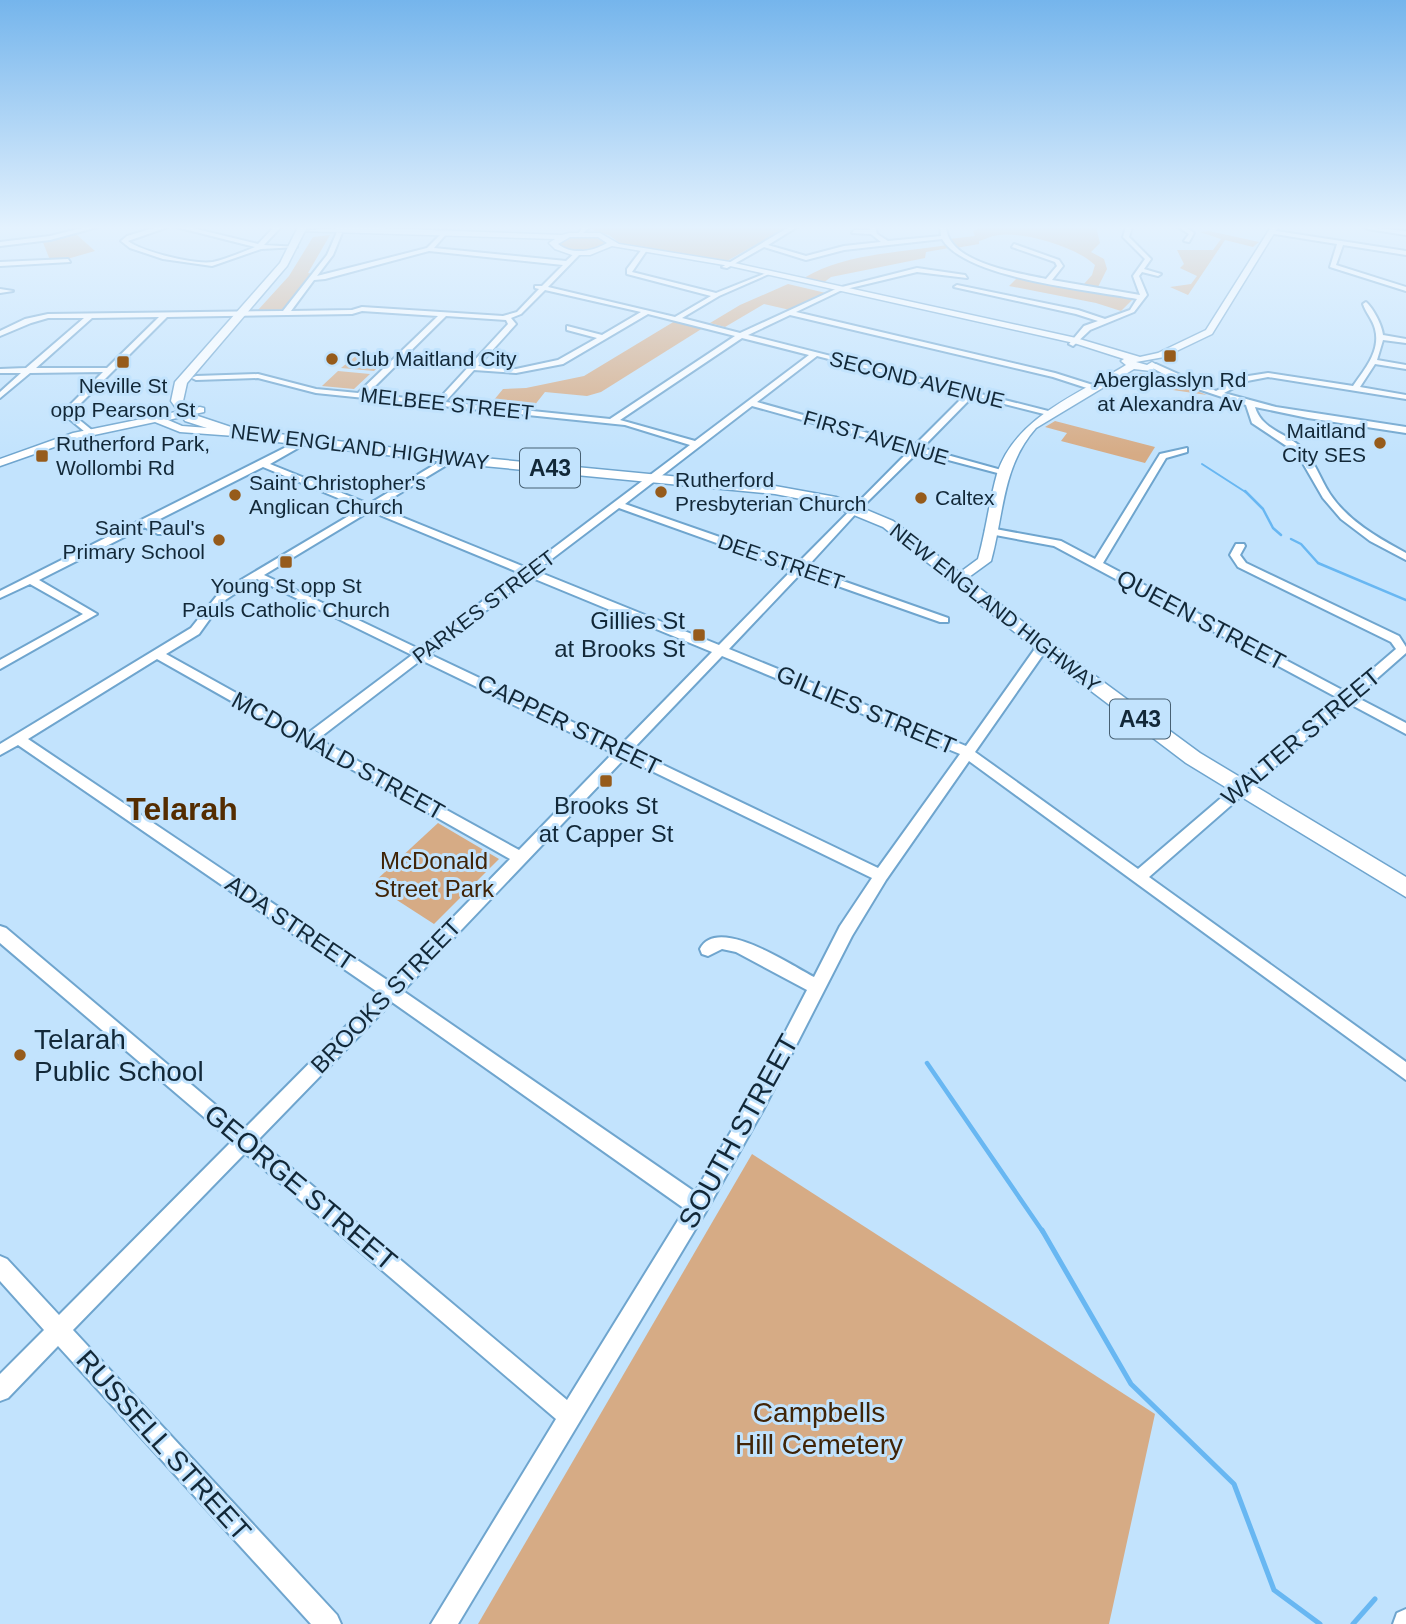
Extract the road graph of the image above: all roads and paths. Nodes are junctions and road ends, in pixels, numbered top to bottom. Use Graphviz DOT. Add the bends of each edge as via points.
graph roads {
  1 [pos="254,303"];
  2 [pos="256,303"];
  3 [pos="294,303"];
  4 [pos="528,303"];
  5 [pos="608,303"];
  6 [pos="704,303"];
  7 [pos="811,303"];
  8 [pos="895,303"];
  9 [pos="1035,303"];
  10 [pos="1139,303"];
  11 [pos="1227,303"];
  12 [pos="1366,304"];
  13 [pos="286,312"];
  14 [pos="647,312"];
  15 [pos="352,313"];
  16 [pos="790,313"];
  17 [pos="245,314"];
  18 [pos="444,314"];
  19 [pos="164,315"];
  20 [pos="90,316"];
  21 [pos="505,318"];
  22 [pos="676,319"];
  23 [pos="1105,321"];
  24 [pos="570,328"];
  25 [pos="0,334"];
  26 [pos="741,335"];
  27 [pos="602,337"];
  28 [pos="1380,337"];
  29 [pos="1406,341"];
  30 [pos="1075,343"];
  31 [pos="815,354"];
  32 [pos="1374,362"];
  33 [pos="1142,365"];
  34 [pos="472,368"];
  35 [pos="1406,368"];
  36 [pos="109,370"];
  37 [pos="0,371"];
  38 [pos="28,371"];
  39 [pos="195,378"];
  40 [pos="1093,388"];
  41 [pos="1356,388"];
  42 [pos="362,393"];
  43 [pos="971,393"];
  44 [pos="1217,394"];
  45 [pos="0,396"];
  46 [pos="1406,397"];
  47 [pos="441,401"];
  48 [pos="751,403"];
  49 [pos="1250,405"];
  50 [pos="181,409"];
  51 [pos="200,410"];
  52 [pos="1052,414"];
  53 [pos="158,419"];
  54 [pos="612,421"];
  55 [pos="135,424"];
  56 [pos="1406,430"];
  57 [pos="90,433"];
  58 [pos="235,433"];
  59 [pos="302,442"];
  60 [pos="697,444"];
  61 [pos="916,449"];
  62 [pos="1184,450"];
  63 [pos="450,456"];
  64 [pos="0,463"];
  65 [pos="263,464"];
  66 [pos="0,468"];
  67 [pos="1002,473"];
  68 [pos="655,476"];
  69 [pos="619,505"];
  70 [pos="370,507"];
  71 [pos="859,507"];
  72 [pos="145,524"];
  73 [pos="162,531"];
  74 [pos="990,531"];
  75 [pos="1240,546"];
  76 [pos="1406,557"];
  77 [pos="1097,564"];
  78 [pos="801,569"];
  79 [pos="530,572"];
  80 [pos="256,575"];
  81 [pos="965,578"];
  82 [pos="30,580"];
  83 [pos="0,595"];
  84 [pos="944,620"];
  85 [pos="1042,646"];
  86 [pos="723,650"];
  87 [pos="157,654"];
  88 [pos="421,654"];
  89 [pos="0,665"];
  90 [pos="1347,697"];
  91 [pos="1406,729"];
  92 [pos="309,738"];
  93 [pos="19,739"];
  94 [pos="0,750"];
  95 [pos="624,752"];
  96 [pos="967,754"];
  97 [pos="1245,785"];
  98 [pos="520,858"];
  99 [pos="1406,874"];
  100 [pos="881,876"];
  101 [pos="1139,877"];
  102 [pos="1406,888"];
  103 [pos="0,933"];
  104 [pos="708,949"];
  105 [pos="816,986"];
  106 [pos="391,992"];
  107 [pos="1406,1072"];
  108 [pos="245,1139"];
  109 [pos="698,1206"];
  110 [pos="0,1266"];
  111 [pos="59,1329"];
  112 [pos="0,1390"];
  113 [pos="569,1416"];
  114 [pos="328,1624"];
  115 [pos="443,1624"];
  1 -- 17 [label="highway"];
  2 -- 17 [label="highway"];
  3 -- 13 [label="street"];
  4 -- 21 [label="street" via="519,313"];
  5 -- 14 [label="street, SECOND AVENUE"];
  6 -- 22 [label="street"];
  7 -- 16 [label="street"];
  8 -- 30 [label="main road"];
  9 -- 23 [label="street"];
  10 -- 23 [label="street" via="1130,313"];
  11 -- 33 [label="main road" via="1209,332"];
  12 -- 28 [label="street"];
  13 -- 15 [label="street"];
  13 -- 17 [label="street"];
  14 -- 22 [label="street, SECOND AVENUE"];
  14 -- 27 [label="street"];
  15 -- 17 [label="street"];
  15 -- 18 [label="street"];
  16 -- 26 [label="street"];
  16 -- 40 [label="street"];
  17 -- 19 [label="street"];
  17 -- 39 [label="highway"];
  17 -- 50 [label="highway" via="181,382 177,392"];
  18 -- 21 [label="street"];
  18 -- 42 [label="street"];
  19 -- 20 [label="street"];
  19 -- 36 [label="street"];
  20 -- 25 [label="street" via="41,317"];
  20 -- 38 [label="street"];
  21 -- 34 [label="street" via="512,324"];
  22 -- 26 [label="street, SECOND AVENUE"];
  23 -- 30 [label="street" via="1085,329"];
  24 -- 27 [label="street"];
  26 -- 31 [label="street, SECOND AVENUE"];
  26 -- 54 [label="street"];
  27 -- 34 [label="street" via="553,364 516,371"];
  28 -- 29 [label="street"];
  28 -- 32 [label="street"];
  30 -- 33 [label="main road"];
  31 -- 43 [label="street, SECOND AVENUE"];
  31 -- 48 [label="street, PARKES STREET"];
  32 -- 35 [label="street"];
  32 -- 41 [label="street"];
  33 -- 40 [label="main road"];
  33 -- 44 [label="street"];
  34 -- 47 [label="street"];
  36 -- 38 [label="street"];
  36 -- 57 [label="street" via="65,415"];
  37 -- 38 [label="street"];
  38 -- 45 [label="street"];
  39 -- 42 [label="street, MELBEE STREET" via="258,376 308,389"];
  39 -- 51 [label="highway, NEW ENGLAND HIGHWAY" via="192,400"];
  40 -- 52 [label="main road"];
  41 -- 44 [label="street" via="1268,375 1245,379"];
  41 -- 46 [label="street"];
  42 -- 47 [label="street, MELBEE STREET"];
  43 -- 52 [label="street, SECOND AVENUE"];
  43 -- 61 [label="street, BROOKS STREET"];
  44 -- 49 [label="street"];
  47 -- 54 [label="street, MELBEE STREET"];
  48 -- 60 [label="street, PARKES STREET"];
  48 -- 61 [label="street, FIRST AVENUE"];
  49 -- 56 [label="street"];
  49 -- 76 [label="street" via="1255,421 1303,454 1327,498 1344,516"];
  50 -- 51 [label="main road"];
  50 -- 53 [label="main road"];
  50 -- 55 [label="main road"];
  50 -- 58 [label="highway, NEW ENGLAND HIGHWAY / A43" via="206,425"];
  51 -- 63 [label="highway, NEW ENGLAND HIGHWAY / A43" via="223,424 246,430"];
  52 -- 67 [label="main road" via="1023,436"];
  53 -- 55 [label="main road"];
  53 -- 58 [label="main road" via="180,429"];
  54 -- 60 [label="street, MELBEE STREET"];
  55 -- 57 [label="main road"];
  57 -- 64 [label="main road"];
  57 -- 66 [label="main road"];
  58 -- 59 [label="highway, NEW ENGLAND HIGHWAY / A43"];
  59 -- 63 [label="highway, NEW ENGLAND HIGHWAY / A43"];
  59 -- 65 [label="street"];
  60 -- 68 [label="street, PARKES STREET"];
  61 -- 67 [label="street, FIRST AVENUE"];
  61 -- 71 [label="street, BROOKS STREET"];
  62 -- 77 [label="street" via="1163,456"];
  63 -- 68 [label="highway, NEW ENGLAND HIGHWAY / A43"];
  63 -- 70 [label="street"];
  65 -- 70 [label="street, GILLIES STREET"];
  65 -- 72 [label="street"];
  67 -- 74 [label="main road"];
  68 -- 69 [label="street, PARKES STREET"];
  68 -- 71 [label="highway, NEW ENGLAND HIGHWAY / A43" via="795,492"];
  69 -- 78 [label="street, DEE STREET"];
  69 -- 79 [label="street, PARKES STREET"];
  70 -- 79 [label="street, GILLIES STREET"];
  70 -- 80 [label="street"];
  71 -- 78 [label="street, BROOKS STREET"];
  71 -- 81 [label="highway, NEW ENGLAND HIGHWAY / A43" via="908,529"];
  72 -- 73 [label="street"];
  72 -- 82 [label="street"];
  74 -- 77 [label="street, QUEEN STREET" via="1056,543"];
  74 -- 81 [label="main road" via="984,561"];
  75 -- 90 [label="street, WALTER STREET" via="1235,555 1242,565 1400,643 1402,650"];
  77 -- 90 [label="street, QUEEN STREET"];
  78 -- 84 [label="street, DEE STREET"];
  78 -- 86 [label="street, BROOKS STREET"];
  79 -- 86 [label="street, GILLIES STREET"];
  79 -- 88 [label="street, PARKES STREET"];
  80 -- 87 [label="street" via="212,604 203,625"];
  80 -- 88 [label="street, CAPPER STREET"];
  81 -- 85 [label="highway, NEW ENGLAND HIGHWAY / A43"];
  81 -- 97 [label="highway, NEW ENGLAND HIGHWAY / A43"];
  82 -- 83 [label="street"];
  82 -- 89 [label="street" via="91,614"];
  85 -- 96 [label="street, SOUTH STREET"];
  85 -- 97 [label="highway, NEW ENGLAND HIGHWAY / A43" via="1192,758"];
  86 -- 95 [label="street, BROOKS STREET"];
  86 -- 96 [label="street, GILLIES STREET"];
  87 -- 92 [label="street, MCDONALD STREET"];
  87 -- 93 [label="street"];
  88 -- 92 [label="street, PARKES STREET"];
  88 -- 95 [label="street, CAPPER STREET"];
  90 -- 91 [label="street, QUEEN STREET"];
  90 -- 97 [label="street, WALTER STREET"];
  92 -- 98 [label="street, MCDONALD STREET"];
  93 -- 94 [label="street"];
  93 -- 106 [label="street, ADA STREET"];
  95 -- 98 [label="street, BROOKS STREET"];
  95 -- 100 [label="street, CAPPER STREET"];
  96 -- 100 [label="street, SOUTH STREET"];
  96 -- 101 [label="street, GILLIES STREET"];
  97 -- 99 [label="highway, NEW ENGLAND HIGHWAY / A43"];
  97 -- 101 [label="street, WALTER STREET"];
  97 -- 102 [label="highway, NEW ENGLAND HIGHWAY / A43"];
  98 -- 106 [label="street, BROOKS STREET"];
  100 -- 105 [label="street, SOUTH STREET"];
  101 -- 107 [label="street, GILLIES STREET"];
  103 -- 108 [label="street, GEORGE STREET"];
  104 -- 105 [label="street" via="721,942 739,946"];
  105 -- 109 [label="street, SOUTH STREET" via="757,1104"];
  106 -- 108 [label="street, BROOKS STREET"];
  106 -- 109 [label="street, ADA STREET"];
  108 -- 111 [label="street, BROOKS STREET"];
  108 -- 113 [label="street, GEORGE STREET"];
  109 -- 113 [label="street, SOUTH STREET"];
  110 -- 111 [label="street, RUSSELL STREET"];
  111 -- 112 [label="street, BROOKS STREET"];
  111 -- 114 [label="street, RUSSELL STREET"];
  113 -- 115 [label="street, SOUTH STREET"];
}
